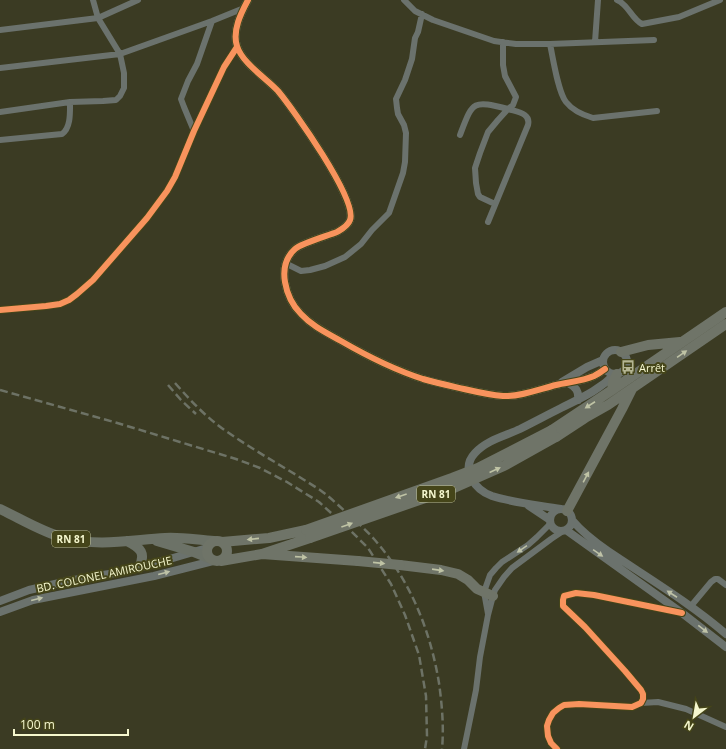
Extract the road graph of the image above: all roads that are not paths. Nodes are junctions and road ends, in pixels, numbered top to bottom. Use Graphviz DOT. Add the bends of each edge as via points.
graph roads {
  1 [pos="93,0"];
  2 [pos="138,0"];
  3 [pos="248,0"];
  4 [pos="404,0"];
  5 [pos="598,0"];
  6 [pos="617,0"];
  7 [pos="720,0"];
  8 [pos="244,8"];
  9 [pos="422,14"];
  10 [pos="98,18"];
  11 [pos="212,21"];
  12 [pos="0,30"];
  13 [pos="654,40"];
  14 [pos="503,42"];
  15 [pos="595,42"];
  16 [pos="550,44"];
  17 [pos="237,47"];
  18 [pos="120,54"];
  19 [pos="0,68"];
  20 [pos="70,102"];
  21 [pos="508,109"];
  22 [pos="657,111"];
  23 [pos="0,112"];
  24 [pos="194,131"];
  25 [pos="460,135"];
  26 [pos="0,140"];
  27 [pos="495,204"];
  28 [pos="488,222"];
  29 [pos="285,263"];
  30 [pos="0,310"];
  31 [pos="726,312"];
  32 [pos="726,324"];
  33 [pos="682,342"];
  34 [pos="621,352"];
  35 [pos="603,360"];
  36 [pos="611,372"];
  37 [pos="568,383"];
  38 [pos="556,385"];
  39 [pos="633,388"];
  40 [pos="612,390"];
  41 [pos="578,400"];
  42 [pos="554,433"];
  43 [pos="523,503"];
  44 [pos="0,509"];
  45 [pos="564,510"];
  46 [pos="572,520"];
  47 [pos="550,521"];
  48 [pos="565,530"];
  49 [pos="308,534"];
  50 [pos="149,539"];
  51 [pos="127,541"];
  52 [pos="194,552"];
  53 [pos="214,552"];
  54 [pos="262,554"];
  55 [pos="138,568"];
  56 [pos="726,585"];
  57 [pos="488,594"];
  58 [pos="0,601"];
  59 [pos="691,606"];
  60 [pos="0,612"];
  61 [pos="682,612"];
  62 [pos="488,615"];
  63 [pos="726,634"];
  64 [pos="726,647"];
  65 [pos="642,703"];
  66 [pos="726,727"];
  67 [pos="551,746"];
  68 [pos="464,749"];
  69 [pos="557,749"];
  1 -- 10 [label="street"];
  2 -- 10 [label="street"];
  3 -- 8 [label="street"];
  4 -- 9 [label="street"];
  5 -- 15 [label="street"];
  6 -- 7 [label="street" via="642,24 679,17"];
  8 -- 11 [label="street"];
  8 -- 17 [label="street" via="236,32"];
  9 -- 14 [label="street" via="433,20"];
  9 -- 29 [label="street" via="412,59 396,99 396,108 406,133 405,162 389,213 362,244 345,257 325,266 301,271"];
  10 -- 12 [label="street"];
  10 -- 18 [label="street"];
  11 -- 18 [label="street"];
  11 -- 24 [label="street" via="181,99"];
  13 -- 15 [label="street"];
  14 -- 16 [label="street"];
  14 -- 21 [label="street" via="505,76 516,97"];
  15 -- 16 [label="street"];
  16 -- 22 [label="street" via="561,93 566,102 577,111 594,118"];
  17 -- 24 [label="street" via="224,67"];
  17 -- 29 [label="street" via="251,65 279,92 314,139 350,208 350,220 343,229 299,246"];
  18 -- 19 [label="street"];
  18 -- 20 [label="street" via="124,88 116,100"];
  20 -- 23 [label="street"];
  20 -- 26 [label="street" via="69,123 62,134"];
  21 -- 25 [label="street" via="485,104 476,105 469,112"];
  21 -- 27 [label="street" via="488,132 476,168 478,194"];
  21 -- 27 [label="street" via="524,115 529,121"];
  24 -- 30 [label="street" via="167,191 93,280 69,300 60,304"];
  27 -- 28 [label="street"];
  29 -- 38 [label="street" via="284,274 288,293 300,313 330,335 396,369 439,384 505,396"];
  31 -- 33 [label="highway, RN 81"];
  39 -- 32 [label="highway, RN 81, one-way"];
  33 -- 34 [label="highway" via="648,345"];
  33 -- 40 [label="highway, RN 81"];
  34 -- 35 [label="street" via="610,351"];
  34 -- 36 [label="street" via="626,359 626,367 621,373"];
  35 -- 36 [label="street" via="603,365"];
  35 -- 38 [label="street"];
  36 -- 37 [label="street"];
  36 -- 40 [label="highway"];
  36 -- 41 [label="street" via="599,381 589,394"];
  37 -- 38 [label="street"];
  37 -- 41 [label="street" via="578,391"];
  39 -- 42 [label="highway, RN 81" via="608,405"];
  45 -- 39 [label="highway, one-way"];
  40 -- 42 [label="highway, RN 81, one-way"];
  41 -- 43 [label="street" via="488,443 472,458 469,466 470,475 479,488 492,496"];
  42 -- 49 [label="highway, RN 81, bridge" via="504,466 476,479"];
  43 -- 45 [label="street"];
  43 -- 47 [label="street"];
  44 -- 51 [label="main road, RN 81" via="65,538 99,542"];
  45 -- 46 [label="street" via="571,515"];
  45 -- 47 [label="street" via="555,511"];
  46 -- 48 [label="street"];
  59 -- 46 [label="street, one-way" via="608,551"];
  47 -- 48 [label="street" via="557,530"];
  47 -- 57 [label="street, one-way" via="528,545 496,568 489,578"];
  48 -- 57 [label="street" via="508,572"];
  48 -- 61 [label="street, one-way"];
  49 -- 53 [label="highway, RN 81, one-way" via="269,538"];
  49 -- 54 [label="highway, RN 81"];
  50 -- 51 [label="main road, RN 81"];
  50 -- 52 [label="main road"];
  50 -- 53 [label="main road" via="171,538"];
  51 -- 55 [label="main road" via="139,548 142,553"];
  52 -- 53 [label="main road"];
  52 -- 55 [label="street, BD. COLONEL AMIROUCHE"];
  53 -- 54 [label="highway, RN 81"];
  60 -- 53 [label="street, BD. COLONEL AMIROUCHE, one-way" via="33,600 154,576"];
  54 -- 57 [label="highway, one-way, bridge" via="358,561 452,572"];
  55 -- 58 [label="street, BD. COLONEL AMIROUCHE" via="29,590"];
  56 -- 59 [label="street" via="718,579 711,582"];
  57 -- 62 [label="street"];
  57 -- 62 [label="street"];
  59 -- 63 [label="street"];
  61 -- 64 [label="street, one-way"];
  61 -- 65 [label="street" via="576,592 564,596 563,606 641,690"];
  62 -- 68 [label="street"];
  65 -- 66 [label="street" via="658,702 680,708"];
  65 -- 67 [label="street" via="632,706 564,705 553,713 547,726"];
  67 -- 69 [label="street"];
}
